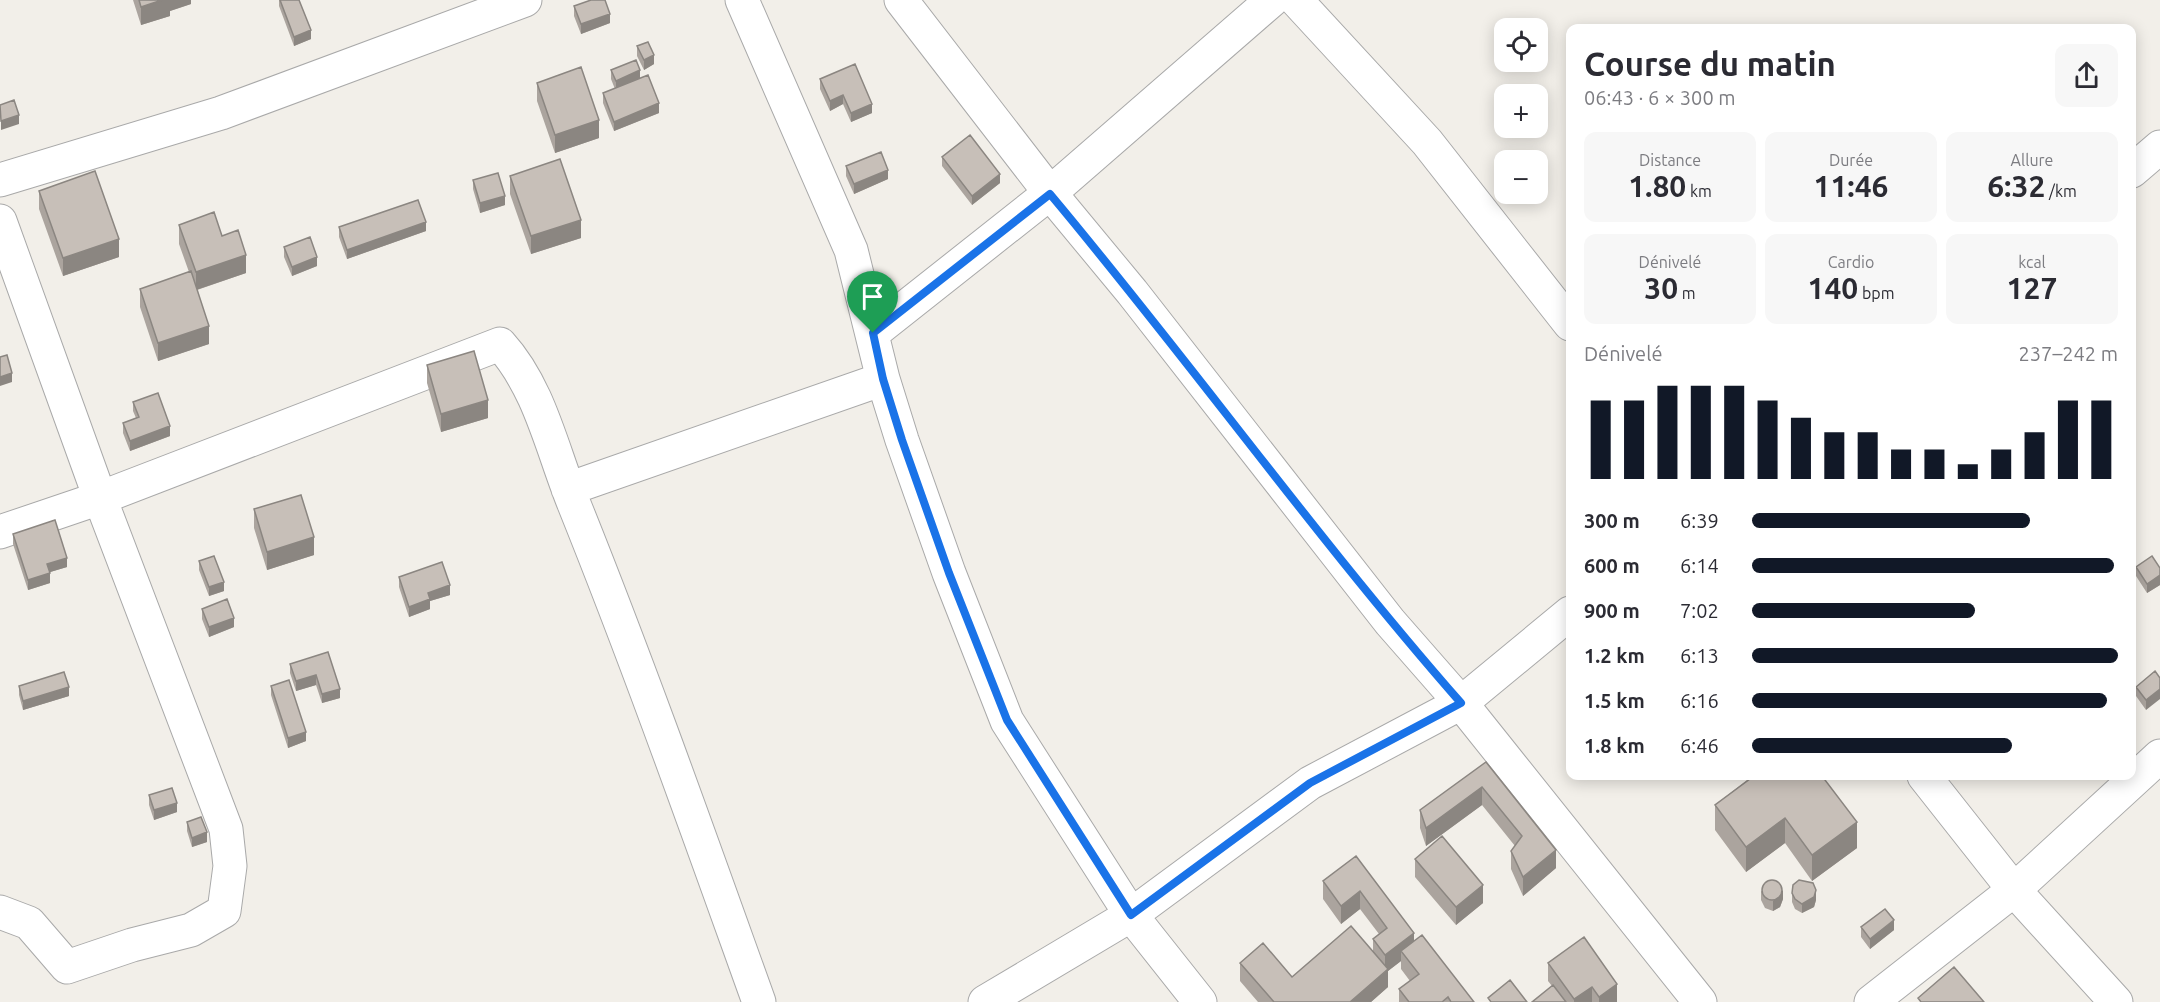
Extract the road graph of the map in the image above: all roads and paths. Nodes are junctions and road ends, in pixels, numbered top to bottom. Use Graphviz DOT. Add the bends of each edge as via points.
graph roads {
  1 [pos="525,0"];
  2 [pos="742,0"];
  3 [pos="901,0"];
  4 [pos="1272,0"];
  5 [pos="1296,0"];
  6 [pos="2160,147"];
  7 [pos="2136,168"];
  8 [pos="0,180"];
  9 [pos="1050,194"];
  10 [pos="0,221"];
  11 [pos="1566,319"];
  12 [pos="873,333"];
  13 [pos="883,379"];
  14 [pos="568,489"];
  15 [pos="100,498"];
  16 [pos="0,532"];
  17 [pos="1566,616"];
  18 [pos="1461,703"];
  19 [pos="2160,756"];
  20 [pos="2136,778"];
  21 [pos="1927,780"];
  22 [pos="2134,780"];
  23 [pos="2014,890"];
  24 [pos="0,912"];
  25 [pos="1131,915"];
  26 [pos="759,1002"];
  27 [pos="986,1002"];
  28 [pos="1200,1002"];
  29 [pos="1700,1002"];
  30 [pos="1870,1002"];
  31 [pos="2116,1002"];
  1 -- 8 [label="street" via="220,113"];
  2 -- 12 [label="street" via="851,250"];
  3 -- 9 [label="street"];
  4 -- 9 [label="street"];
  5 -- 11 [label="street" via="1427,142"];
  6 -- 7 [label="street"];
  9 -- 12 [label="street"];
  9 -- 18 [label="street" via="1132,292 1390,622"];
  10 -- 15 [label="street"];
  12 -- 13 [label="street"];
  13 -- 14 [label="street"];
  13 -- 25 [label="street" via="949,573 1007,720"];
  14 -- 15 [label="street" via="521,369 500,344"];
  14 -- 26 [label="street" via="617,612"];
  15 -- 16 [label="street"];
  15 -- 24 [label="street" via="226,829 230,866 224,911 191,930 67,967 29,923"];
  17 -- 18 [label="street"];
  18 -- 25 [label="street" via="1310,783"];
  18 -- 29 [label="street"];
  19 -- 20 [label="street"];
  21 -- 23 [label="street"];
  22 -- 23 [label="street"];
  23 -- 30 [label="street"];
  23 -- 31 [label="street"];
  25 -- 27 [label="street"];
  25 -- 28 [label="street"];
}
